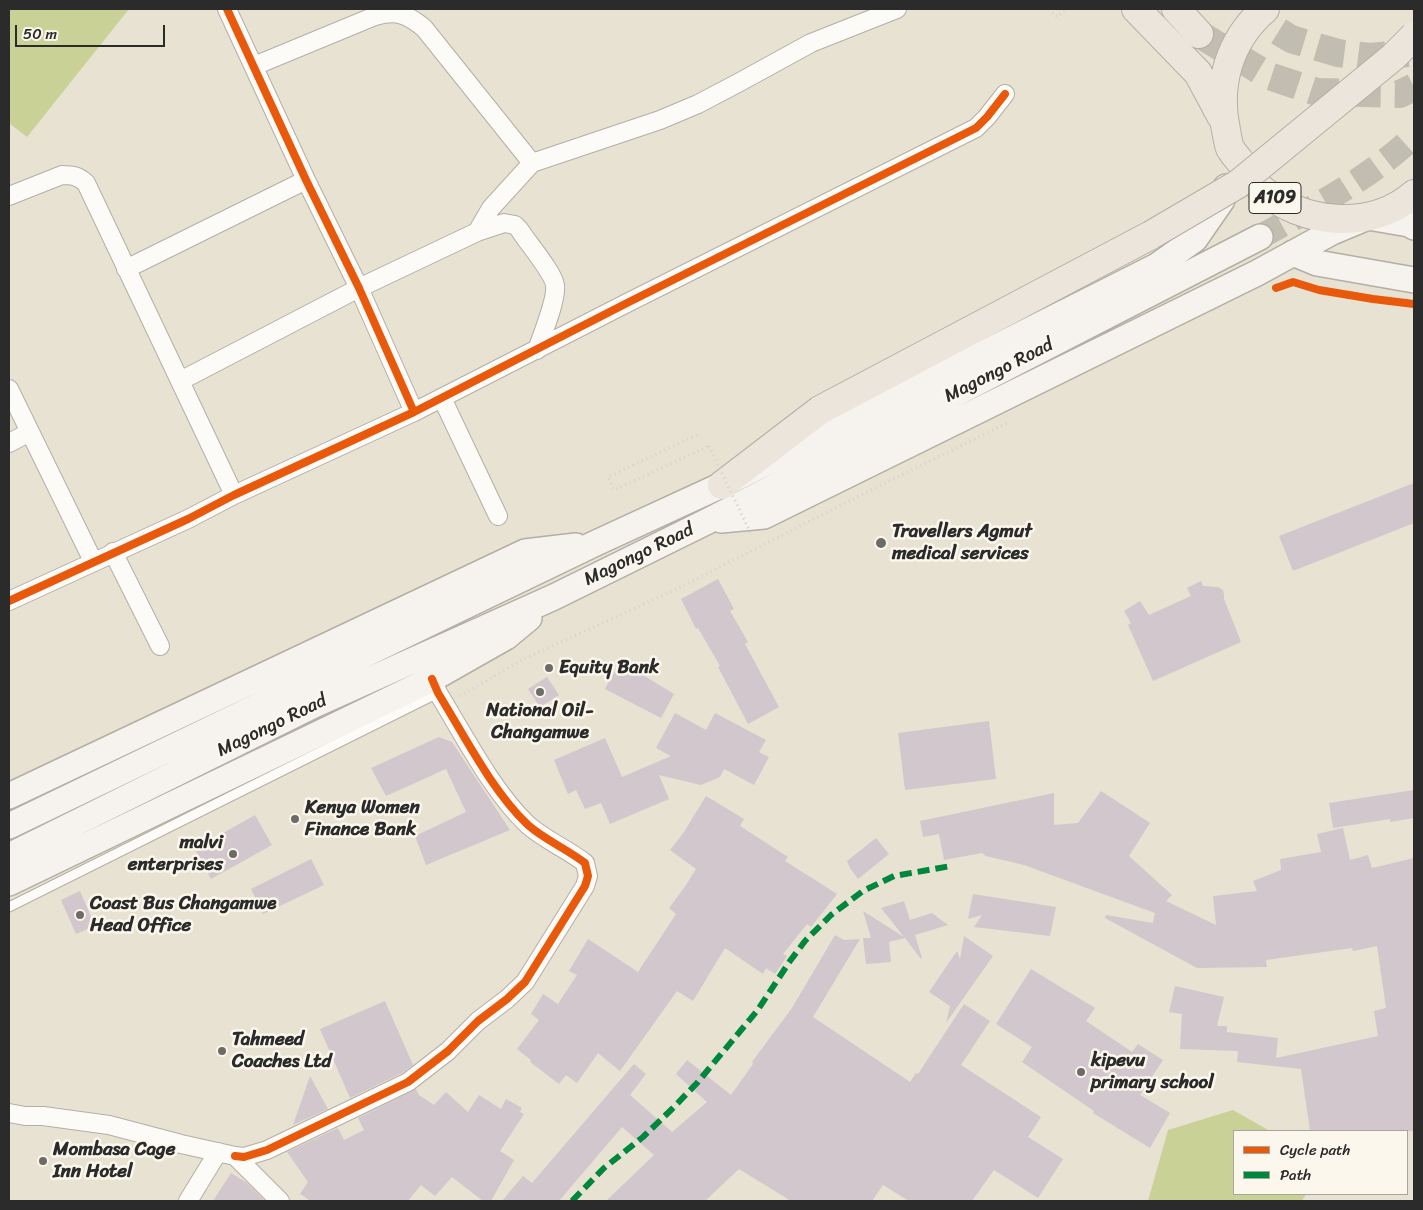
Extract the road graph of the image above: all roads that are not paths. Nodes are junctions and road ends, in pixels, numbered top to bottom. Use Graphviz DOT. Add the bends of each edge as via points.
graph roads {
  1 [pos="228,9"];
  2 [pos="897,9"];
  3 [pos="1136,9"];
  4 [pos="1176,9"];
  5 [pos="1265,9"];
  6 [pos="1199,34"];
  7 [pos="1414,36"];
  8 [pos="254,66"];
  9 [pos="1005,94"];
  10 [pos="1224,122"];
  11 [pos="1230,148"];
  12 [pos="532,163"];
  13 [pos="306,180"];
  14 [pos="1414,194"];
  15 [pos="9,196"];
  16 [pos="1368,217"];
  17 [pos="1414,227"];
  18 [pos="477,232"];
  19 [pos="1260,237"];
  20 [pos="1293,253"];
  21 [pos="126,269"];
  22 [pos="1414,280"];
  23 [pos="359,288"];
  24 [pos="537,350"];
  25 [pos="180,381"];
  26 [pos="9,389"];
  27 [pos="442,398"];
  28 [pos="414,412"];
  29 [pos="30,432"];
  30 [pos="9,443"];
  31 [pos="722,484"];
  32 [pos="234,495"];
  33 [pos="498,516"];
  34 [pos="708,521"];
  35 [pos="596,543"];
  36 [pos="113,552"];
  37 [pos="94,561"];
  38 [pos="554,597"];
  39 [pos="9,600"];
  40 [pos="160,646"];
  41 [pos="435,686"];
  42 [pos="9,796"];
  43 [pos="9,826"];
  44 [pos="9,856"];
  45 [pos="9,883"];
  46 [pos="9,907"];
  47 [pos="9,1114"];
  48 [pos="218,1152"];
  49 [pos="235,1156"];
  50 [pos="188,1201"];
  51 [pos="280,1201"];
  1 -- 8 [label="street"];
  2 -- 12 [label="street" via="811,43 738,84 668,117"];
  3 -- 10 [label="highway" via="1198,73"];
  4 -- 6 [label="highway"];
  5 -- 10 [label="highway, A109" via="1242,34 1231,55 1223,86"];
  7 -- 31 [label="highway, bridge" via="1393,57 1238,184 1151,235 820,410"];
  8 -- 12 [label="street" via="375,16 400,14 424,28"];
  8 -- 13 [label="street"];
  9 -- 24 [label="street" via="976,128"];
  10 -- 11 [label="highway, A109"];
  11 -- 16 [label="highway, A109" via="1260,188 1292,209 1329,219"];
  11 -- 31 [label="main road, Magongo Road" via="1232,168 1222,200 1195,239 1157,266"];
  12 -- 18 [label="street" via="491,208"];
  13 -- 21 [label="street"];
  13 -- 23 [label="street"];
  14 -- 16 [label="highway, A109" via="1391,210"];
  15 -- 21 [label="street" via="62,175 79,177 86,183"];
  16 -- 17 [label="main road"];
  16 -- 20 [label="main road"];
  18 -- 23 [label="street"];
  18 -- 24 [label="street" via="499,224 515,225 553,279 553,301"];
  19 -- 34 [label="main road, Magongo Road"];
  20 -- 22 [label="main road" via="1317,264"];
  20 -- 34 [label="main road" via="764,516"];
  21 -- 25 [label="street"];
  23 -- 25 [label="street"];
  23 -- 28 [label="street"];
  24 -- 27 [label="street"];
  25 -- 32 [label="street"];
  26 -- 29 [label="street"];
  27 -- 28 [label="street"];
  27 -- 33 [label="street"];
  28 -- 32 [label="street"];
  29 -- 30 [label="street"];
  29 -- 37 [label="street"];
  31 -- 35 [label="main road, Magongo Road"];
  32 -- 36 [label="street"];
  34 -- 38 [label="main road, Magongo Road"];
  35 -- 42 [label="main road" via="525,552"];
  35 -- 43 [label="main road, Magongo Road"];
  36 -- 37 [label="street"];
  36 -- 40 [label="street"];
  37 -- 39 [label="street"];
  38 -- 41 [label="main road" via="506,637"];
  38 -- 44 [label="main road, Magongo Road" via="316,704"];
  41 -- 45 [label="main road"];
  41 -- 46 [label="lane"];
  41 -- 49 [label="street" via="509,805 529,826 585,863 588,876 585,886 525,982 426,1070 408,1082 267,1150 244,1157"];
  47 -- 48 [label="street" via="109,1124"];
  48 -- 49 [label="street"];
  48 -- 50 [label="street"];
  49 -- 51 [label="street"];
}
